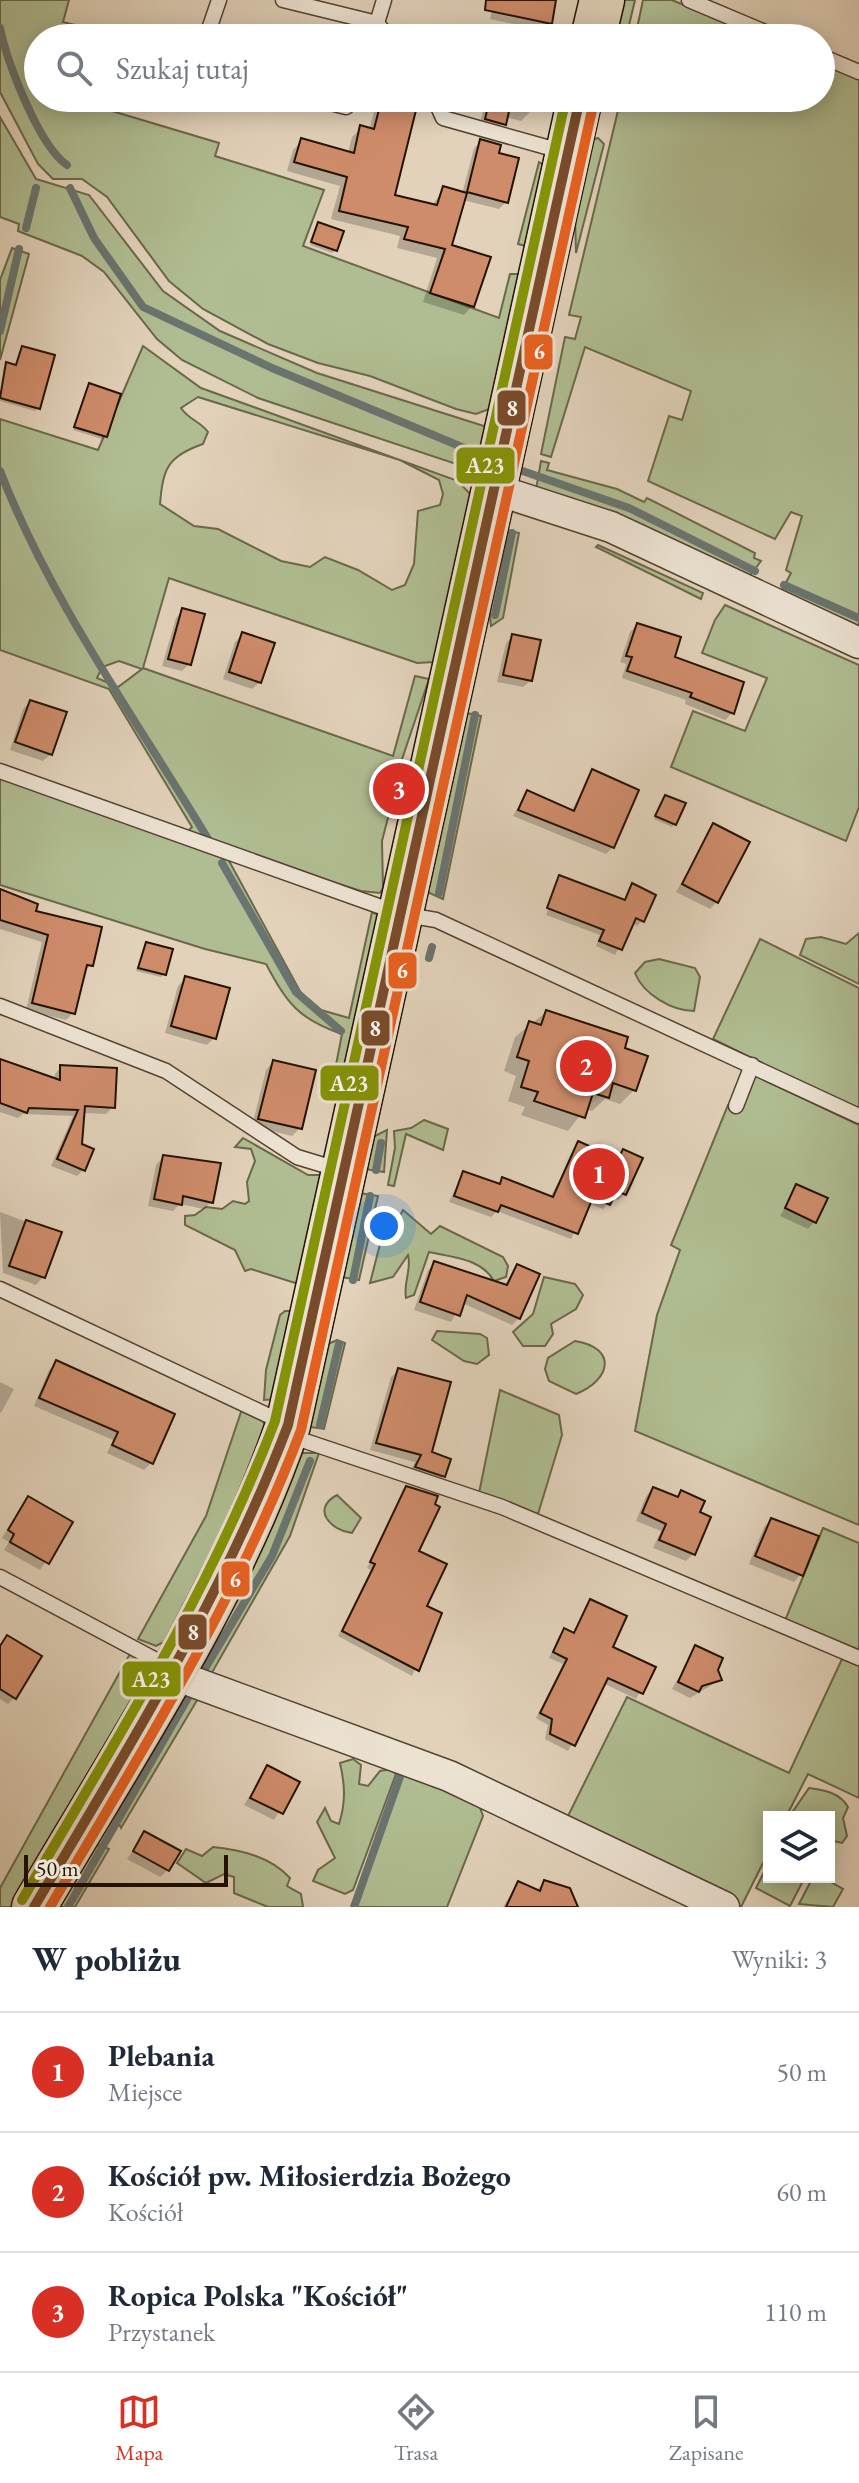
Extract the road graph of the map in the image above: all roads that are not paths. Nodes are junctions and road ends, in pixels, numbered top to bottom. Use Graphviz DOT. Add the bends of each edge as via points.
graph roads {
  1 [pos="219,0"];
  2 [pos="283,0"];
  3 [pos="384,0"];
  4 [pos="602,0"];
  5 [pos="689,0"];
  6 [pos="377,23"];
  7 [pos="211,24"];
  8 [pos="596,24"];
  9 [pos="746,24"];
  10 [pos="835,62"];
  11 [pos="859,72"];
  12 [pos="440,112"];
  13 [pos="577,112"];
  14 [pos="569,153"];
  15 [pos="498,473"];
  16 [pos="859,643"];
  17 [pos="0,771"];
  18 [pos="401,914"];
  19 [pos="0,1006"];
  20 [pos="752,1065"];
  21 [pos="736,1106"];
  22 [pos="859,1116"];
  23 [pos="345,1171"];
  24 [pos="0,1289"];
  25 [pos="287,1430"];
  26 [pos="0,1577"];
  27 [pos="859,1658"];
  28 [pos="189,1679"];
  29 [pos="34,1907"];
  30 [pos="724,1907"];
  1 -- 7 [label="lane"];
  2 -- 6 [label="lane"];
  3 -- 6 [label="lane"];
  4 -- 8 [label="main road"];
  5 -- 9 [label="lane"];
  10 -- 11 [label="lane"];
  12 -- 14 [label="lane" via="443,118"];
  13 -- 14 [label="main road"];
  14 -- 15 [label="main road"];
  15 -- 16 [label="street"];
  15 -- 18 [label="main road"];
  17 -- 18 [label="lane"];
  18 -- 20 [label="lane" via="436,920"];
  18 -- 23 [label="main road"];
  19 -- 23 [label="lane" via="166,1071 297,1157"];
  20 -- 21 [label="lane"];
  20 -- 22 [label="lane"];
  23 -- 25 [label="main road"];
  24 -- 25 [label="lane"];
  25 -- 27 [label="lane" via="502,1507"];
  25 -- 28 [label="main road"];
  26 -- 28 [label="lane"];
  28 -- 29 [label="main road"];
  28 -- 30 [label="street" via="449,1776"];
}
